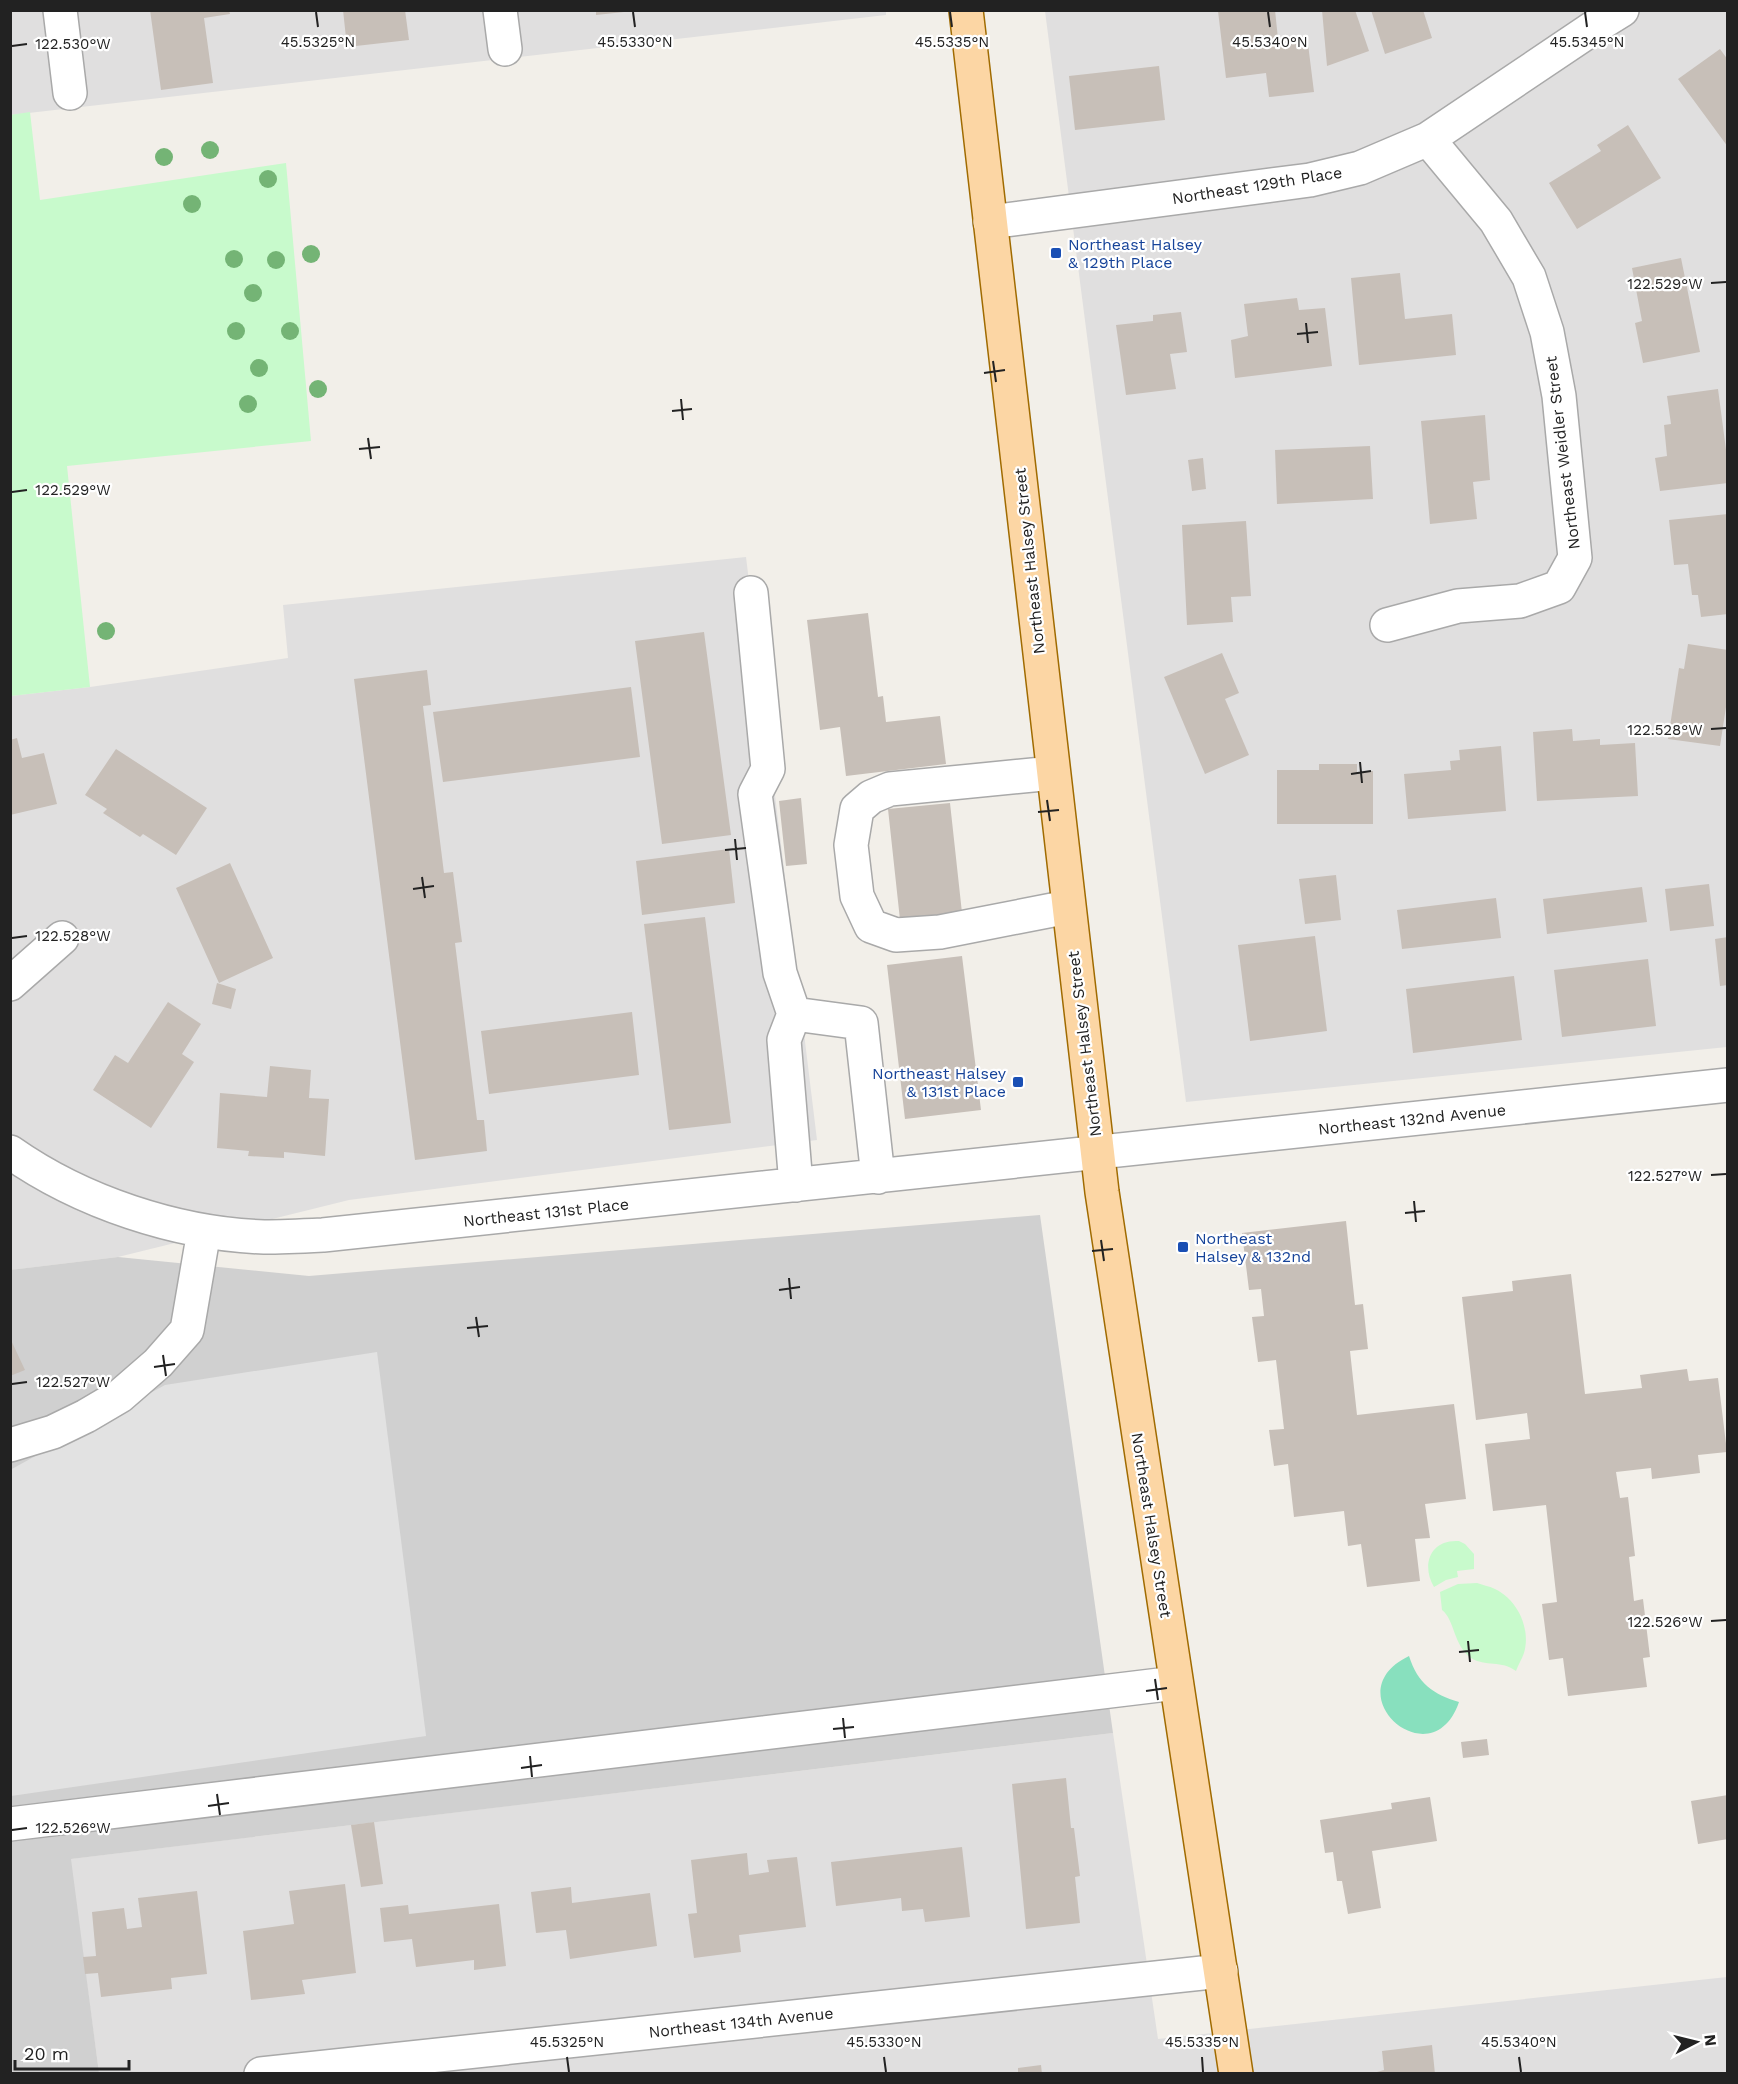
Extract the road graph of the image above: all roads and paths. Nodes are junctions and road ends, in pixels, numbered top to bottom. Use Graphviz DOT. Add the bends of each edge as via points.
graph roads {
  1 [pos="60,10"];
  2 [pos="500,10"];
  3 [pos="966,10"];
  4 [pos="1622,10"];
  5 [pos="1587,19"];
  6 [pos="505,49"];
  7 [pos="70,93"];
  8 [pos="1428,139"];
  9 [pos="990,222"];
  10 [pos="751,593"];
  11 [pos="1387,625"];
  12 [pos="1053,773"];
  13 [pos="1068,907"];
  14 [pos="62,938"];
  15 [pos="10,984"];
  16 [pos="794,1014"];
  17 [pos="1728,1085"];
  18 [pos="10,1152"];
  19 [pos="1097,1153"];
  20 [pos="878,1177"];
  21 [pos="796,1185"];
  22 [pos="204,1231"];
  23 [pos="10,1445"];
  24 [pos="1176,1683"];
  25 [pos="10,1824"];
  26 [pos="1221,1971"];
  27 [pos="261,2073"];
  28 [pos="1236,2073"];
  1 -- 7 [label="street"];
  2 -- 6 [label="street"];
  3 -- 9 [label="main road, Northeast Halsey Street"];
  4 -- 5 [label="street, Northeast 129th Place"];
  5 -- 8 [label="street, Northeast 129th Place"];
  8 -- 9 [label="street, Northeast 129th Place" via="1360,168 1310,180"];
  8 -- 11 [label="street, Northeast Weidler Street" via="1496,221 1529,277 1547,332 1558,396 1575,558 1558,587 1520,601 1458,606"];
  9 -- 12 [label="main road, Northeast Halsey Street"];
  10 -- 16 [label="street" via="768,769 755,794 780,973"];
  12 -- 13 [label="main road, Northeast Halsey Street"];
  12 -- 13 [label="street" via="890,789 871,797 857,809 851,845 856,896 871,926 896,935 940,932"];
  13 -- 19 [label="main road, Northeast Halsey Street"];
  14 -- 15 [label="street"];
  16 -- 20 [label="street" via="861,1023"];
  16 -- 21 [label="street" via="784,1040"];
  17 -- 19 [label="street, Northeast 132nd Avenue"];
  18 -- 22 [label="street, Northeast 131st Place" via="67,1187 136,1214"];
  19 -- 20 [label="street, Northeast 131st Place"];
  19 -- 24 [label="main road, Northeast Halsey Street"];
  20 -- 21 [label="street, Northeast 131st Place"];
  21 -- 22 [label="street, Northeast 131st Place" via="323,1235 263,1237"];
  22 -- 23 [label="street" via="187,1330 158,1364 120,1396 86,1416 54,1432"];
  24 -- 25 [label="street"];
  24 -- 26 [label="main road, Northeast Halsey Street"];
  26 -- 27 [label="street, Northeast 134th Avenue"];
  26 -- 28 [label="main road, Northeast Halsey Street"];
}
